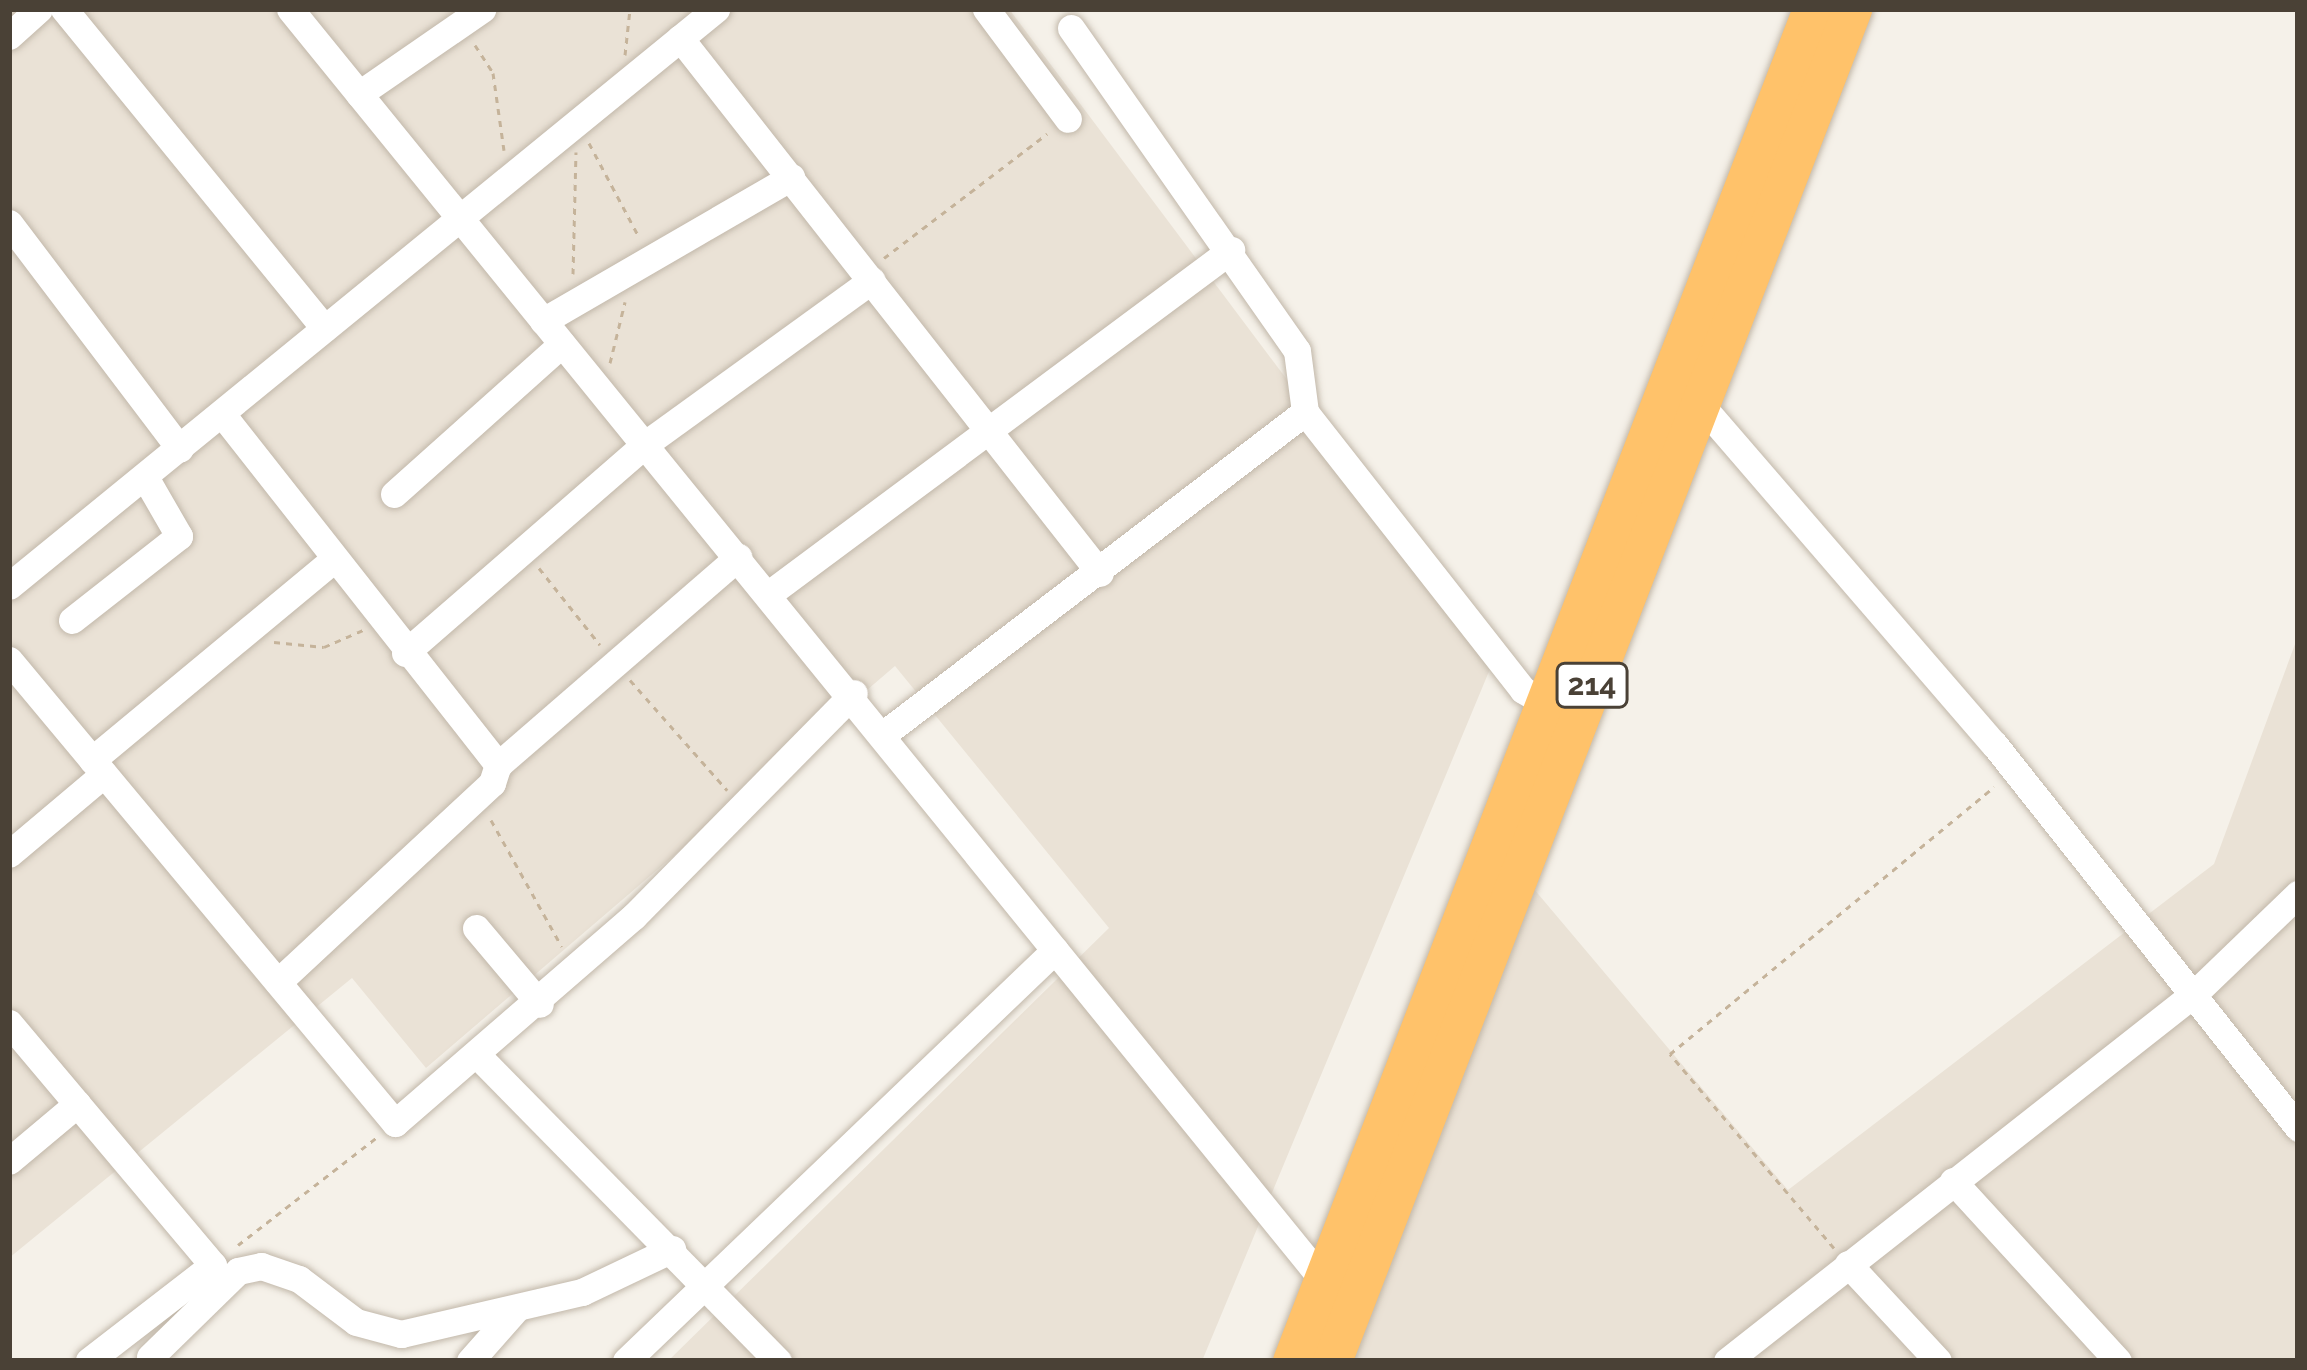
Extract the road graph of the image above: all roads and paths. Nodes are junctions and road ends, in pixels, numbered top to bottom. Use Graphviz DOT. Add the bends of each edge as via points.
graph roads {
  1 [pos="39,9"];
  2 [pos="64,9"];
  3 [pos="630,9"];
  4 [pos="716,9"];
  5 [pos="986,9"];
  6 [pos="1812,9"];
  7 [pos="1852,9"];
  8 [pos="293,10"];
  9 [pos="472,16"];
  10 [pos="1071,28"];
  11 [pos="9,36"];
  12 [pos="680,38"];
  13 [pos="622,84"];
  14 [pos="359,94"];
  15 [pos="1068,119"];
  16 [pos="577,120"];
  17 [pos="507,176"];
  18 [pos="791,177"];
  19 [pos="457,215"];
  20 [pos="9,223"];
  21 [pos="1232,250"];
  22 [pos="643,266"];
  23 [pos="872,280"];
  24 [pos="572,305"];
  25 [pos="543,322"];
  26 [pos="324,328"];
  27 [pos="562,344"];
  28 [pos="602,393"];
  29 [pos="1701,405"];
  30 [pos="1305,412"];
  31 [pos="221,414"];
  32 [pos="984,434"];
  33 [pos="644,445"];
  34 [pos="180,448"];
  35 [pos="145,477"];
  36 [pos="394,494"];
  37 [pos="738,557"];
  38 [pos="334,560"];
  39 [pos="1100,573"];
  40 [pos="9,586"];
  41 [pos="770,593"];
  42 [pos="72,620"];
  43 [pos="380,621"];
  44 [pos="235,642"];
  45 [pos="405,653"];
  46 [pos="9,660"];
  47 [pos="854,693"];
  48 [pos="1549,705"];
  49 [pos="885,733"];
  50 [pos="98,767"];
  51 [pos="2014,771"];
  52 [pos="495,774"];
  53 [pos="9,854"];
  54 [pos="2295,894"];
  55 [pos="476,928"];
  56 [pos="1055,950"];
  57 [pos="572,974"];
  58 [pos="278,982"];
  59 [pos="2195,993"];
  60 [pos="540,1004"];
  61 [pos="9,1023"];
  62 [pos="482,1058"];
  63 [pos="77,1104"];
  64 [pos="395,1123"];
  65 [pos="2298,1128"];
  66 [pos="9,1161"];
  67 [pos="1953,1181"];
  68 [pos="672,1249"];
  69 [pos="1848,1264"];
  70 [pos="213,1265"];
  71 [pos="1322,1280"];
  72 [pos="712,1288"];
  73 [pos="516,1309"];
  74 [pos="150,1357"];
  75 [pos="89,1361"];
  76 [pos="470,1361"];
  77 [pos="626,1361"];
  78 [pos="778,1361"];
  79 [pos="1292,1361"];
  80 [pos="1332,1361"];
  81 [pos="1727,1361"];
  82 [pos="1938,1361"];
  83 [pos="2118,1361"];
  1 -- 11 [label="street"];
  2 -- 26 [label="street"];
  3 -- 13 [label="path"];
  4 -- 12 [label="street"];
  5 -- 15 [label="street"];
  6 -- 48 [label="highway, 214"];
  7 -- 29 [label="highway, 214"];
  8 -- 14 [label="street"];
  9 -- 14 [label="street"];
  9 -- 17 [label="path" via="494,73"];
  10 -- 21 [label="street"];
  12 -- 13 [label="street"];
  12 -- 18 [label="street"];
  13 -- 16 [label="street"];
  14 -- 19 [label="street"];
  15 -- 23 [label="path" via="890,245"];
  16 -- 17 [label="street"];
  16 -- 22 [label="path"];
  16 -- 24 [label="path"];
  17 -- 19 [label="street"];
  18 -- 22 [label="street"];
  18 -- 23 [label="street"];
  19 -- 25 [label="street"];
  19 -- 26 [label="street"];
  20 -- 34 [label="street"];
  21 -- 30 [label="street" via="1297,351"];
  21 -- 32 [label="street"];
  22 -- 24 [label="street"];
  22 -- 28 [label="path"];
  23 -- 32 [label="street"];
  23 -- 33 [label="street"];
  24 -- 25 [label="street"];
  25 -- 27 [label="street"];
  26 -- 31 [label="street"];
  27 -- 28 [label="street"];
  27 -- 36 [label="street"];
  28 -- 33 [label="street"];
  29 -- 51 [label="street"];
  29 -- 80 [label="highway, 214"];
  30 -- 39 [label="street"];
  30 -- 48 [label="street" via="1523,690"];
  31 -- 34 [label="street"];
  31 -- 38 [label="street"];
  32 -- 39 [label="street"];
  32 -- 41 [label="street"];
  33 -- 37 [label="street"];
  33 -- 45 [label="street"];
  34 -- 35 [label="street"];
  35 -- 40 [label="street"];
  35 -- 42 [label="street" via="179,536"];
  37 -- 41 [label="street"];
  37 -- 52 [label="street"];
  38 -- 43 [label="street"];
  38 -- 44 [label="street"];
  39 -- 49 [label="street" via="1002,634"];
  41 -- 47 [label="street"];
  43 -- 44 [label="path" via="324,647"];
  43 -- 45 [label="street"];
  44 -- 50 [label="street"];
  45 -- 52 [label="street"];
  46 -- 50 [label="street"];
  47 -- 49 [label="street"];
  47 -- 57 [label="street"];
  48 -- 71 [label="highway, 214"];
  49 -- 56 [label="street"];
  50 -- 53 [label="street"];
  50 -- 58 [label="street"];
  51 -- 59 [label="street"];
  51 -- 69 [label="path" via="1670,1054"];
  52 -- 57 [label="path" via="488,814 542,897"];
  52 -- 58 [label="street"];
  54 -- 59 [label="street"];
  55 -- 60 [label="street"];
  56 -- 71 [label="street"];
  56 -- 72 [label="street"];
  57 -- 60 [label="street"];
  58 -- 64 [label="street"];
  59 -- 65 [label="street"];
  59 -- 67 [label="street"];
  60 -- 62 [label="street"];
  61 -- 63 [label="street"];
  62 -- 64 [label="street"];
  62 -- 68 [label="street"];
  63 -- 66 [label="street"];
  63 -- 70 [label="street"];
  64 -- 70 [label="path"];
  67 -- 69 [label="street"];
  67 -- 83 [label="street"];
  68 -- 72 [label="street"];
  68 -- 73 [label="street" via="582,1292"];
  69 -- 81 [label="street"];
  69 -- 82 [label="street"];
  70 -- 75 [label="street"];
  71 -- 79 [label="highway, 214"];
  72 -- 77 [label="street"];
  72 -- 78 [label="street"];
  73 -- 74 [label="street" via="384,1334 261,1266 238,1271"];
  73 -- 76 [label="street"];
}
